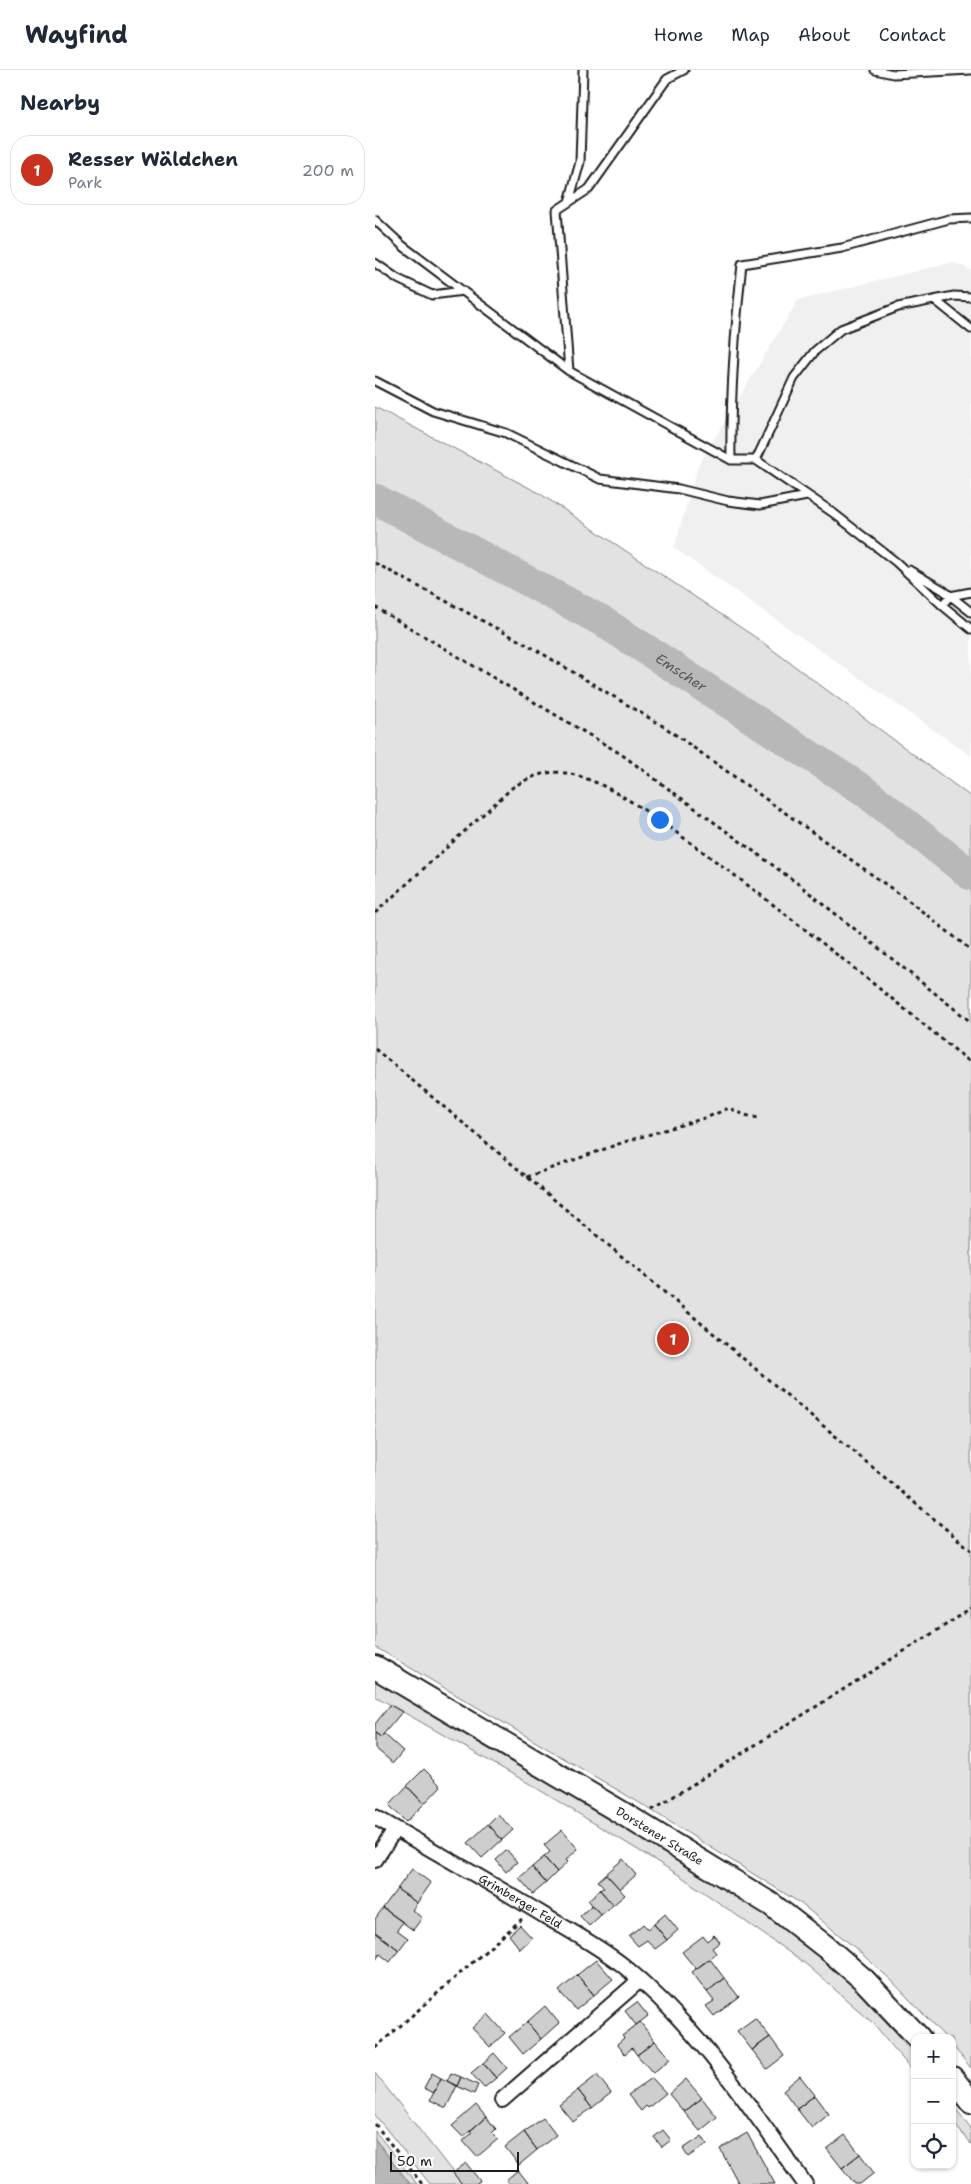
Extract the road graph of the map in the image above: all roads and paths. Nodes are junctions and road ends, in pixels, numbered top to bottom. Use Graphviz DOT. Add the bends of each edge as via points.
graph roads {
  1 [pos="583,70"];
  2 [pos="684,70"];
  3 [pos="875,70"];
  4 [pos="971,70"];
  5 [pos="569,202"];
  6 [pos="971,218"];
  7 [pos="375,220"];
  8 [pos="375,263"];
  9 [pos="463,291"];
  10 [pos="971,297"];
  11 [pos="935,300"];
  12 [pos="971,329"];
  13 [pos="569,371"];
  14 [pos="375,382"];
  15 [pos="731,460"];
  16 [pos="755,460"];
  17 [pos="807,496"];
  18 [pos="896,562"];
  19 [pos="375,563"];
  20 [pos="971,592"];
  21 [pos="950,596"];
  22 [pos="942,605"];
  23 [pos="375,607"];
  24 [pos="971,612"];
  25 [pos="971,629"];
  26 [pos="375,913"];
  27 [pos="971,950"];
  28 [pos="971,1022"];
  29 [pos="375,1049"];
  30 [pos="971,1063"];
  31 [pos="758,1118"];
  32 [pos="526,1177"];
  33 [pos="971,1550"];
  34 [pos="971,1609"];
  35 [pos="375,1668"];
  36 [pos="375,1817"];
  37 [pos="635,1821"];
  38 [pos="395,1828"];
  39 [pos="375,1860"];
  40 [pos="534,1909"];
  41 [pos="640,1980"];
  42 [pos="915,2034"];
  43 [pos="375,2048"];
  44 [pos="953,2079"];
  45 [pos="502,2100"];
  46 [pos="971,2102"];
  47 [pos="375,2124"];
  48 [pos="422,2184"];
  49 [pos="805,2184"];
  1 -- 5 [label="lane" via="580,162"];
  2 -- 5 [label="lane" via="667,79 589,189"];
  3 -- 4 [label="lane" via="893,74"];
  5 -- 13 [label="lane" via="557,210"];
  6 -- 15 [label="lane" via="949,219 842,248 742,264 731,406"];
  7 -- 9 [label="lane" via="403,246"];
  8 -- 9 [label="lane" via="397,280 432,295"];
  9 -- 13 [label="lane"];
  10 -- 11 [label="lane"];
  11 -- 12 [label="lane"];
  11 -- 16 [label="lane" via="898,307 841,329 815,352 794,378"];
  13 -- 15 [label="lane"];
  14 -- 17 [label="lane" via="433,411 506,433 600,479 679,489 761,505"];
  15 -- 16 [label="lane"];
  16 -- 17 [label="lane"];
  17 -- 18 [label="lane"];
  18 -- 21 [label="lane"];
  18 -- 22 [label="lane"];
  19 -- 27 [label="path" via="533,648 665,728 909,901"];
  20 -- 21 [label="lane"];
  21 -- 22 [label="lane"];
  21 -- 24 [label="lane"];
  22 -- 25 [label="lane"];
  23 -- 28 [label="path" via="621,754 797,883"];
  26 -- 30 [label="path" via="513,787 537,773 565,773 596,782 678,834 877,986"];
  29 -- 32 [label="path"];
  31 -- 32 [label="path" via="729,1108"];
  32 -- 33 [label="path"];
  34 -- 37 [label="path"];
  35 -- 37 [label="main road, Dorstener Straße"];
  36 -- 38 [label="street, Grimberger Feld"];
  37 -- 42 [label="main road, Dorstener Straße" via="747,1889 799,1925 863,1980"];
  38 -- 39 [label="street"];
  38 -- 40 [label="street, Grimberger Feld"];
  40 -- 41 [label="street, Grimberger Feld" via="610,1955"];
  40 -- 43 [label="path"];
  41 -- 45 [label="street"];
  41 -- 49 [label="street, Grimberger Feld" via="701,2042"];
  44 -- 46 [label="main road"];
  47 -- 48 [label="path"];
}
